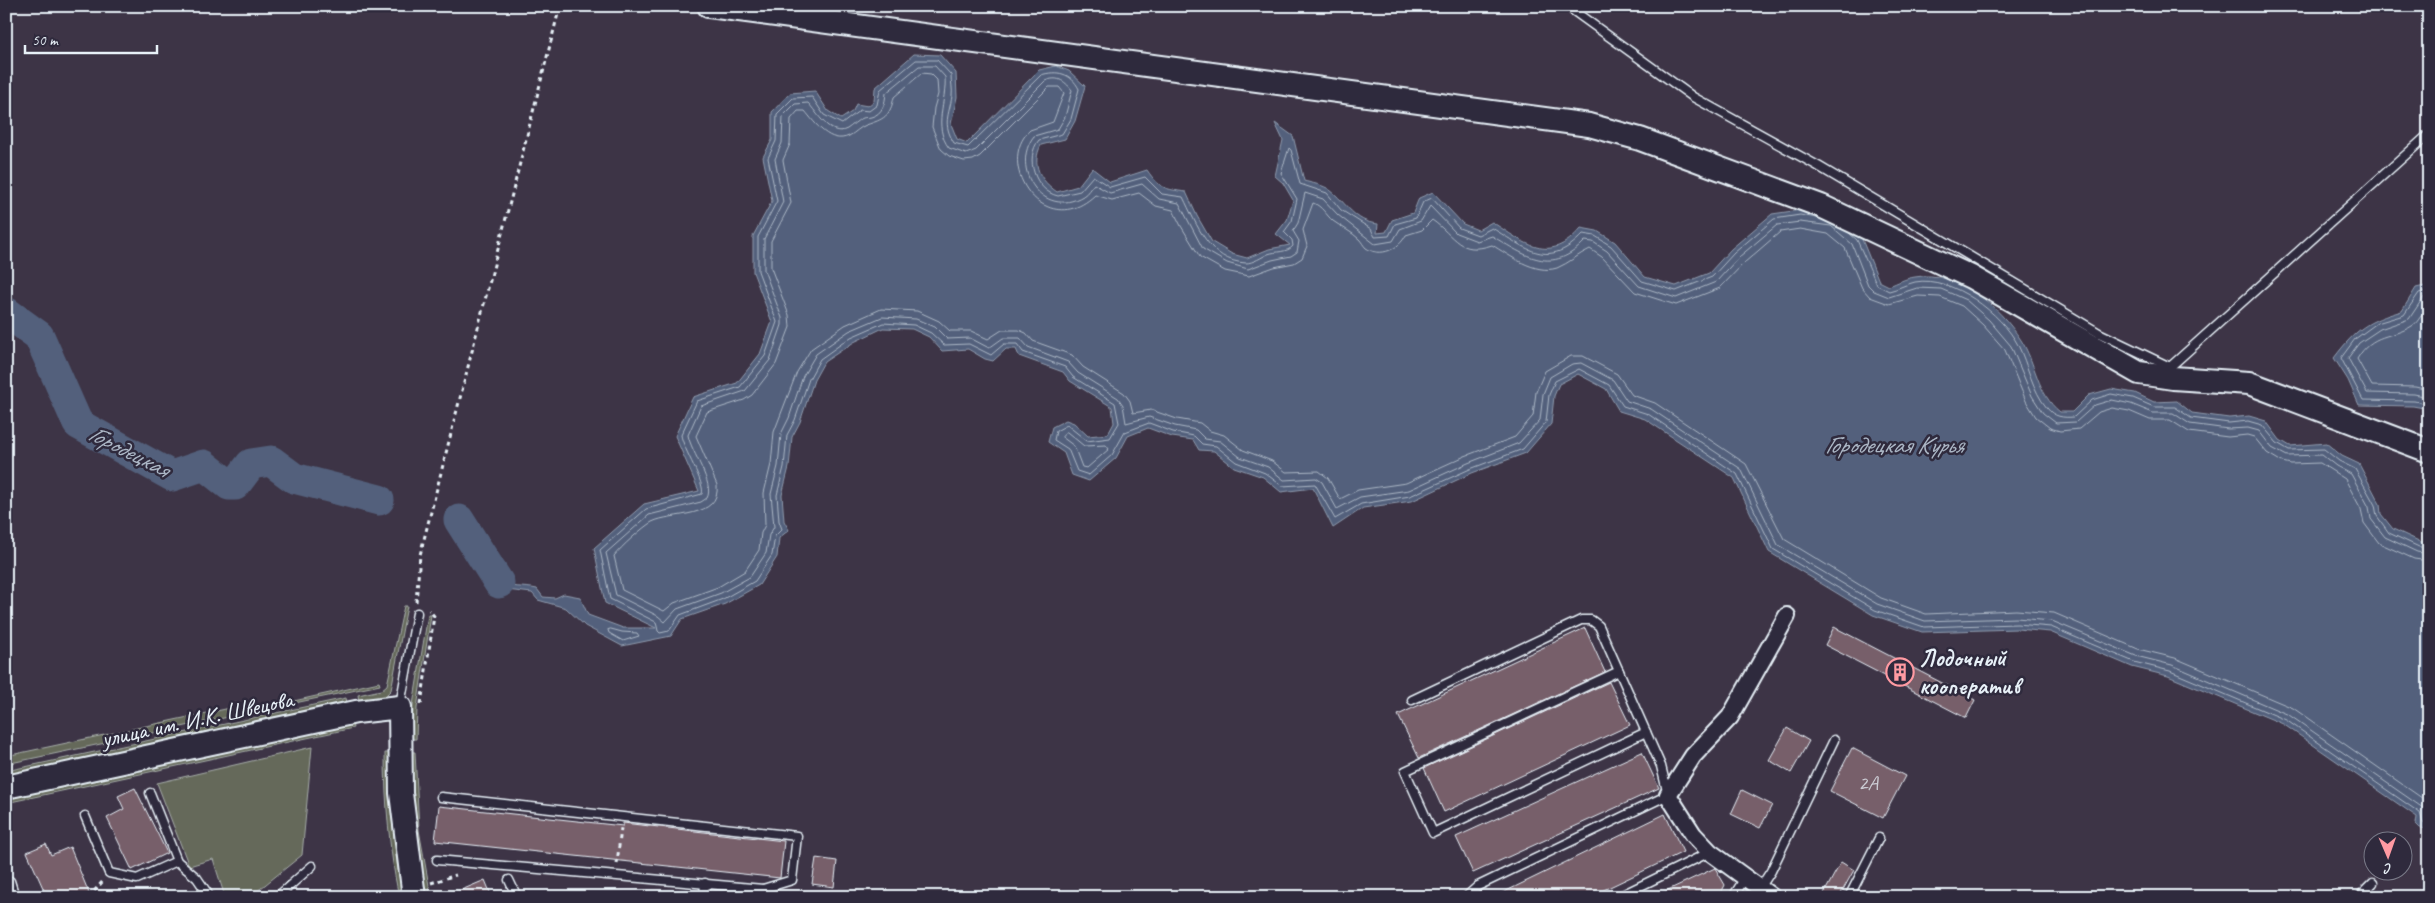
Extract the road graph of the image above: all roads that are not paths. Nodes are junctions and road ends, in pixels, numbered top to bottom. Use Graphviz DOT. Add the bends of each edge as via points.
graph roads {
  1 [pos="709,6"];
  2 [pos="1567,6"];
  3 [pos="2429,134"];
  4 [pos="2429,451"];
  5 [pos="417,613"];
  6 [pos="1787,616"];
  7 [pos="1619,671"];
  8 [pos="1412,700"];
  9 [pos="410,708"];
  10 [pos="1646,732"];
  11 [pos="1834,740"];
  12 [pos="6,787"];
  13 [pos="150,793"];
  14 [pos="1668,795"];
  15 [pos="441,797"];
  16 [pos="84,816"];
  17 [pos="1879,838"];
  18 [pos="1710,852"];
  19 [pos="437,860"];
  20 [pos="178,861"];
  21 [pos="312,866"];
  22 [pos="1745,878"];
  23 [pos="509,880"];
  24 [pos="10,881"];
  25 [pos="705,883"];
  26 [pos="2373,883"];
  27 [pos="762,893"];
  28 [pos="1766,893"];
  29 [pos="15,897"];
  30 [pos="210,897"];
  31 [pos="277,897"];
  32 [pos="414,897"];
  33 [pos="517,897"];
  34 [pos="704,897"];
  35 [pos="1466,897"];
  36 [pos="1618,897"];
  37 [pos="1733,897"];
  38 [pos="1849,897"];
  39 [pos="2359,897"];
  1 -- 4 [label="main road" via="1589,125 1640,139 1821,206 1972,277 2139,373 2249,383"];
  2 -- 3 [label="lane" via="1693,97 1818,166 2099,333 2170,367"];
  5 -- 9 [label="lane"];
  6 -- 14 [label="street" via="1730,717 1693,756"];
  7 -- 8 [label="lane" via="1599,626 1591,620 1581,620"];
  7 -- 10 [label="lane"];
  7 -- 10 [label="lane" via="1405,771 1433,833"];
  9 -- 12 [label="main road, улица им. И.К. Швецова" via="356,712"];
  9 -- 32 [label="main road" via="401,793"];
  10 -- 14 [label="lane" via="1661,766"];
  11 -- 28 [label="lane" via="1771,871"];
  13 -- 20 [label="lane"];
  14 -- 18 [label="street" via="1693,834"];
  14 -- 35 [label="lane" via="1478,886"];
  15 -- 27 [label="lane" via="797,836 792,880"];
  16 -- 20 [label="lane" via="109,873 137,879"];
  17 -- 38 [label="lane"];
  18 -- 22 [label="street"];
  18 -- 36 [label="lane"];
  19 -- 25 [label="lane"];
  20 -- 30 [label="lane"];
  21 -- 31 [label="lane"];
  22 -- 28 [label="street"];
  22 -- 37 [label="lane"];
  23 -- 33 [label="lane"];
  24 -- 29 [label="lane"];
  25 -- 27 [label="lane"];
  25 -- 34 [label="lane"];
  26 -- 39 [label="lane"];
}
